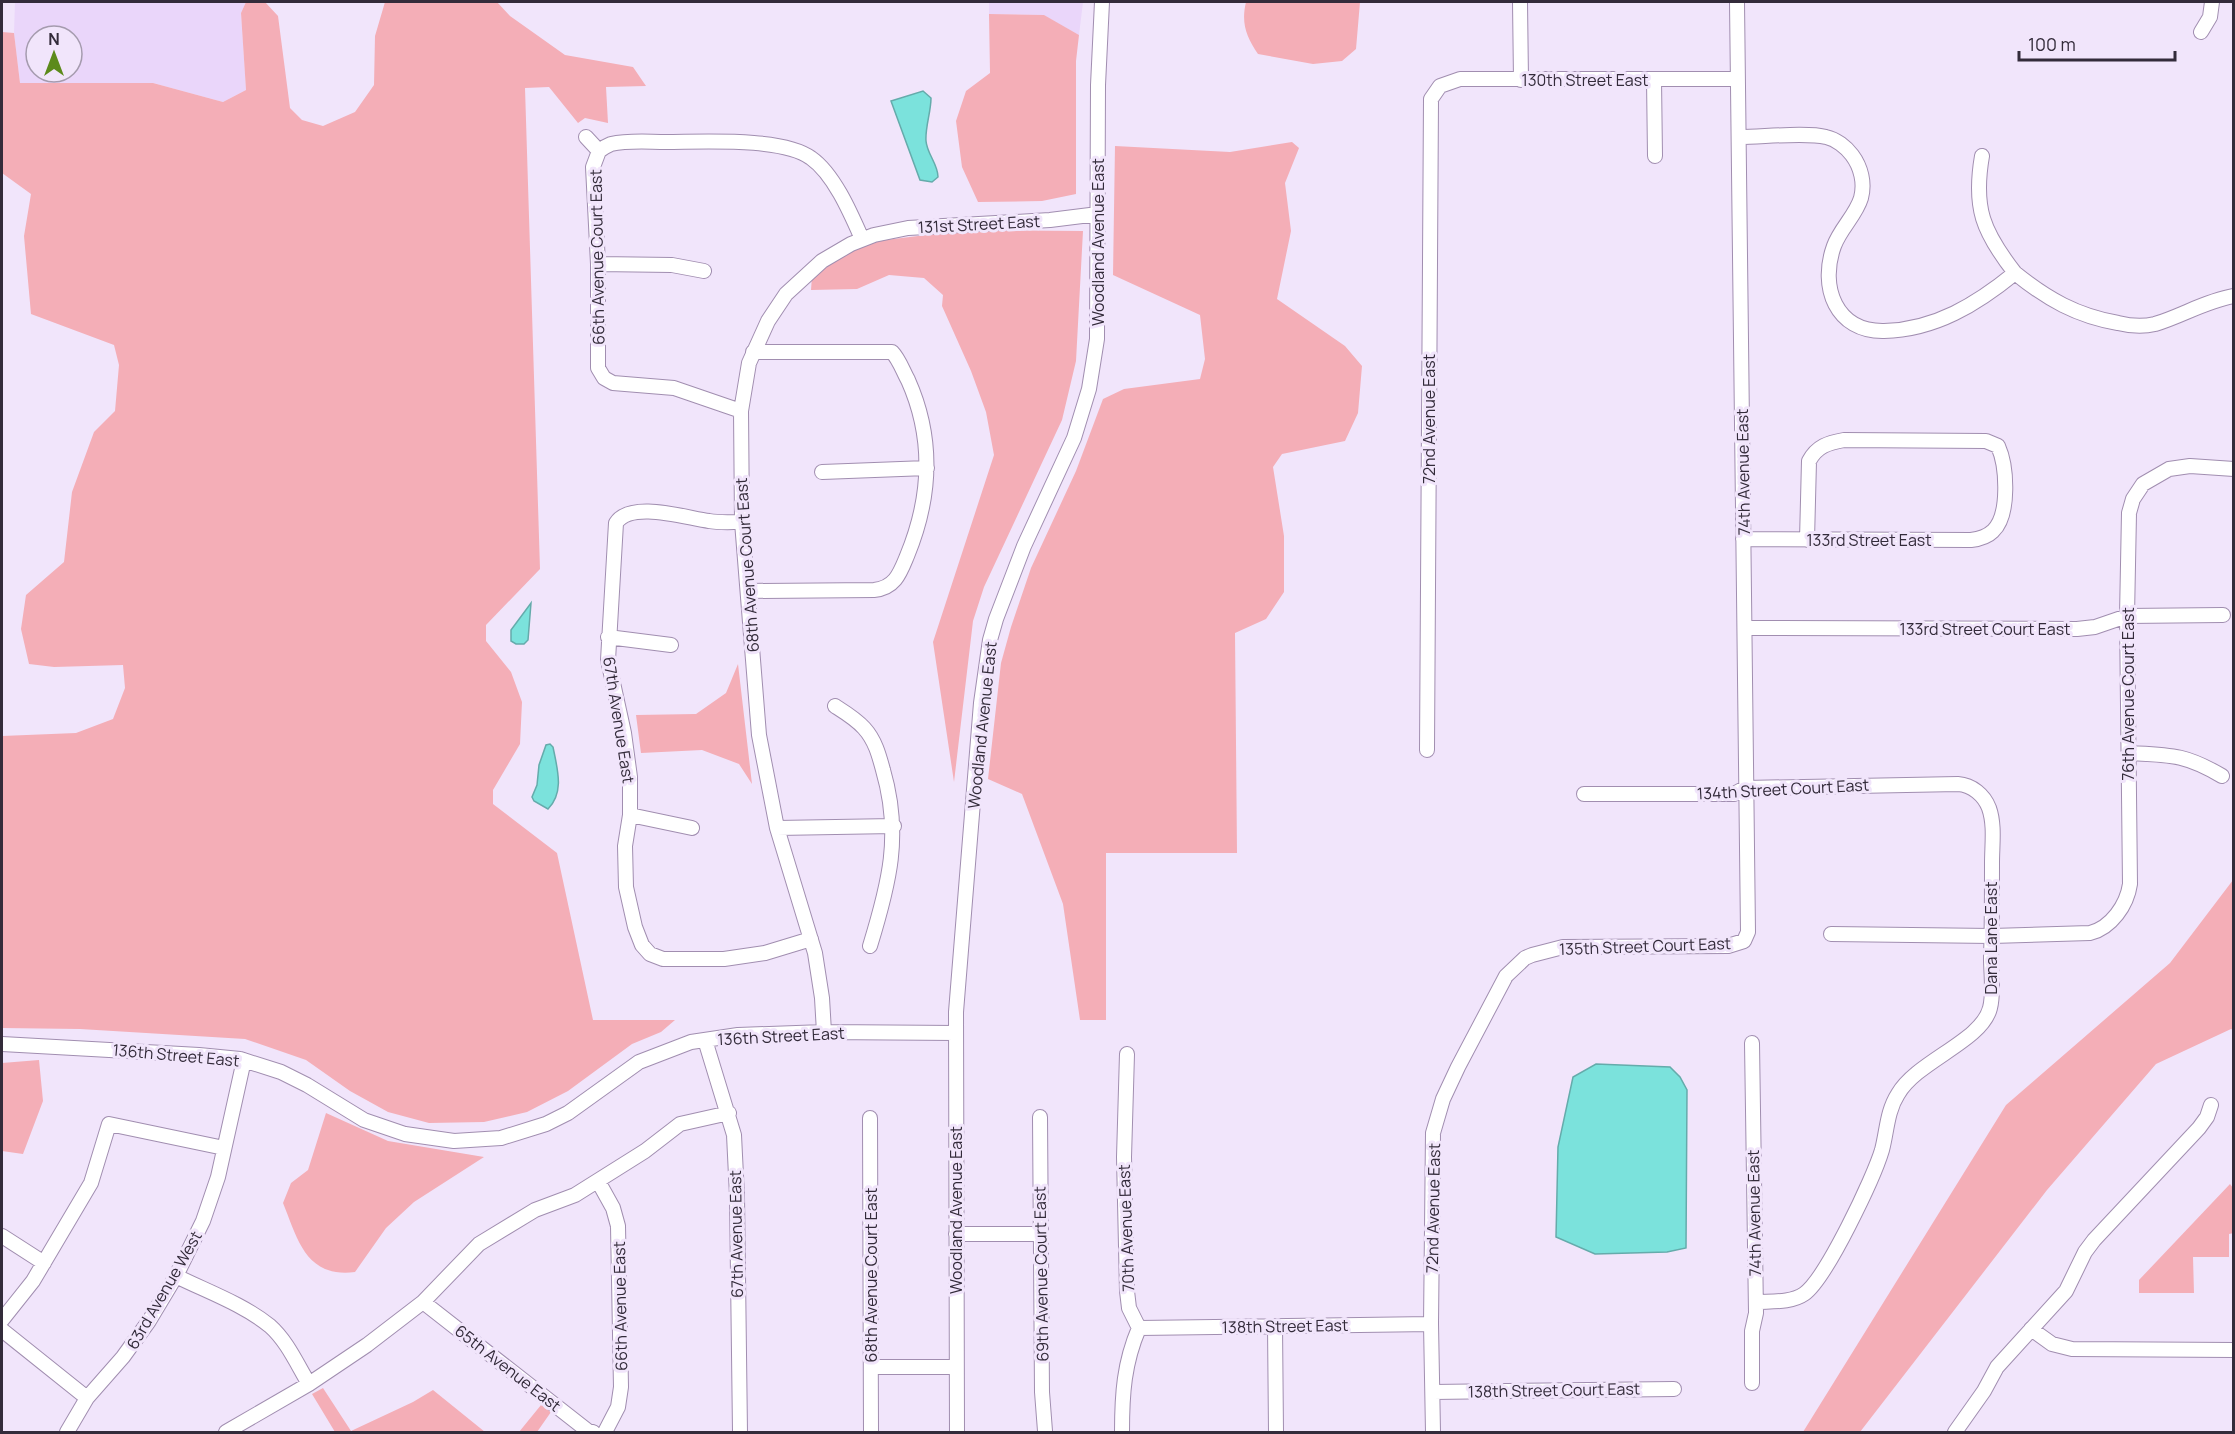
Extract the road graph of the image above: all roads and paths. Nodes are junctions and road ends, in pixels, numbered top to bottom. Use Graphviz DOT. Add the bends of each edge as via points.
graph roads {
  1 [pos="1102,2"];
  2 [pos="1520,2"];
  3 [pos="1737,2"];
  4 [pos="2211,2"];
  5 [pos="2202,32"];
  6 [pos="1737,79"];
  7 [pos="1521,80"];
  8 [pos="1654,80"];
  9 [pos="1436,90"];
  10 [pos="585,137"];
  11 [pos="1740,137"];
  12 [pos="599,151"];
  13 [pos="1655,156"];
  14 [pos="1982,156"];
  15 [pos="1098,214"];
  16 [pos="862,239"];
  17 [pos="598,264"];
  18 [pos="704,271"];
  19 [pos="2015,273"];
  20 [pos="2234,296"];
  21 [pos="753,352"];
  22 [pos="741,411"];
  23 [pos="927,468"];
  24 [pos="2234,469"];
  25 [pos="822,472"];
  26 [pos="742,522"];
  27 [pos="1743,540"];
  28 [pos="1807,540"];
  29 [pos="748,591"];
  30 [pos="2223,615"];
  31 [pos="2127,616"];
  32 [pos="1745,628"];
  33 [pos="608,637"];
  34 [pos="671,645"];
  35 [pos="835,706"];
  36 [pos="1427,750"];
  37 [pos="2129,753"];
  38 [pos="2222,776"];
  39 [pos="1745,788"];
  40 [pos="1584,794"];
  41 [pos="1980,794"];
  42 [pos="630,815"];
  43 [pos="894,826"];
  44 [pos="692,828"];
  45 [pos="777,828"];
  46 [pos="1831,934"];
  47 [pos="1992,936"];
  48 [pos="811,939"];
  49 [pos="1744,941"];
  50 [pos="870,946"];
  51 [pos="1514,968"];
  52 [pos="824,1032"];
  53 [pos="956,1033"];
  54 [pos="705,1040"];
  55 [pos="1752,1043"];
  56 [pos="2,1044"];
  57 [pos="1127,1054"];
  58 [pos="244,1060"];
  59 [pos="2211,1105"];
  60 [pos="729,1113"];
  61 [pos="1040,1117"];
  62 [pos="870,1118"];
  63 [pos="224,1148"];
  64 [pos="598,1181"];
  65 [pos="956,1234"];
  66 [pos="1041,1234"];
  67 [pos="2,1236"];
  68 [pos="44,1263"];
  69 [pos="176,1276"];
  70 [pos="423,1302"];
  71 [pos="1756,1302"];
  72 [pos="2,1320"];
  73 [pos="1431,1324"];
  74 [pos="1275,1326"];
  75 [pos="1139,1328"];
  76 [pos="2031,1329"];
  77 [pos="2,1330"];
  78 [pos="2234,1350"];
  79 [pos="871,1367"];
  80 [pos="956,1367"];
  81 [pos="1752,1383"];
  82 [pos="309,1384"];
  83 [pos="1674,1389"];
  84 [pos="1433,1392"];
  85 [pos="87,1398"];
  86 [pos="1045,1431"];
  87 [pos="67,1432"];
  88 [pos="226,1432"];
  89 [pos="593,1432"];
  90 [pos="605,1432"];
  91 [pos="740,1432"];
  92 [pos="871,1432"];
  93 [pos="957,1432"];
  94 [pos="1122,1432"];
  95 [pos="1276,1432"];
  96 [pos="1433,1432"];
  97 [pos="1955,1432"];
  1 -- 15 [label="street, Woodland Avenue East"];
  2 -- 7 [label="street"];
  3 -- 6 [label="street, 74th Avenue East"];
  4 -- 5 [label="street" via="2210,17"];
  6 -- 8 [label="street, 130th Street East"];
  6 -- 11 [label="street, 74th Avenue East"];
  7 -- 8 [label="street, 130th Street East"];
  7 -- 9 [label="street, 130th Street East" via="1460,79"];
  8 -- 13 [label="street"];
  9 -- 36 [label="street, 72nd Avenue East" via="1430,105 1429,134"];
  10 -- 12 [label="street, 66th Avenue Court East"];
  11 -- 19 [label="street" via="1827,137 1846,147 1855,159 1863,182 1861,198 1833,248 1830,280 1835,304 1846,320 1862,328 1880,331 1940,320 1967,308"];
  11 -- 27 [label="street, 74th Avenue East"];
  12 -- 16 [label="street" via="625,142 733,141 788,148 814,159 839,192"];
  12 -- 17 [label="street, 66th Avenue Court East" via="593,167"];
  14 -- 19 [label="street" via="1980,207 1985,230"];
  15 -- 16 [label="street, 131st Street East" via="1039,221 932,225"];
  15 -- 53 [label="street, Woodland Avenue East" via="1097,339 1088,397 1065,461 1011,576 990,640 981,703"];
  16 -- 21 [label="street, 68th Avenue Court East" via="822,261 786,294"];
  17 -- 18 [label="street" via="672,265"];
  17 -- 22 [label="street, 66th Avenue Court East" via="598,368 607,381 674,388"];
  19 -- 20 [label="street" via="2071,310 2126,325 2147,326 2207,302"];
  21 -- 22 [label="street, 68th Avenue Court East"];
  21 -- 23 [label="street" via="895,354 921,417"];
  22 -- 26 [label="street, 68th Avenue Court East"];
  23 -- 25 [label="street"];
  23 -- 29 [label="street" via="916,534 894,582 884,589"];
  24 -- 31 [label="street, 76th Avenue Court East" via="2175,467 2137,491 2129,513"];
  26 -- 29 [label="street, 68th Avenue Court East"];
  26 -- 33 [label="street, 67th Avenue East" via="653,512 619,518 614,532"];
  27 -- 28 [label="street, 133rd Street East"];
  27 -- 32 [label="street, 74th Avenue East"];
  28 -- 28 [label="street, 133rd Street East" via="1809,461 1814,452 1829,442 1998,446 2004,464 2004,504 1999,523 1981,538"];
  29 -- 45 [label="street, 68th Avenue Court East" via="759,735"];
  30 -- 31 [label="street, 133rd Street Court East"];
  31 -- 32 [label="street, 133rd Street Court East" via="2077,629"];
  31 -- 37 [label="street, 76th Avenue Court East"];
  32 -- 39 [label="street, 74th Avenue East"];
  33 -- 34 [label="street"];
  33 -- 42 [label="street, 67th Avenue East" via="609,671 628,758"];
  35 -- 43 [label="street" via="853,717 875,746 887,782"];
  37 -- 38 [label="street" via="2185,757"];
  37 -- 47 [label="street, 76th Avenue Court East" via="2130,884 2127,898 2112,919 2090,933"];
  39 -- 40 [label="street, 134th Street Court East" via="1734,794"];
  39 -- 41 [label="street, 134th Street Court East" via="1958,784"];
  39 -- 49 [label="street, 74th Avenue East" via="1748,932"];
  41 -- 47 [label="street, Dana Lane East" via="1988,805 1992,826"];
  42 -- 44 [label="street"];
  42 -- 48 [label="street, 67th Avenue East" via="625,846 626,887 635,927 650,954 663,959 742,958"];
  43 -- 45 [label="street"];
  43 -- 50 [label="street" via="889,879"];
  45 -- 48 [label="street, 68th Avenue Court East"];
  46 -- 47 [label="street"];
  47 -- 71 [label="street, Dana Lane East" via="1987,1017 1956,1045 1920,1069 1899,1091 1891,1106 1868,1187 1809,1290 1788,1300"];
  48 -- 52 [label="street, 68th Avenue Court East" via="821,982"];
  49 -- 51 [label="street, 135th Street Court East" via="1728,946 1563,947 1532,955"];
  51 -- 73 [label="street, 72nd Avenue East" via="1497,991 1458,1067 1443,1099 1434,1133"];
  52 -- 53 [label="street, 136th Street East"];
  52 -- 54 [label="street, 136th Street East"];
  53 -- 65 [label="street, Woodland Avenue East"];
  54 -- 58 [label="street, 136th Street East" via="639,1062 568,1113 546,1124 501,1138 478,1140 430,1139 381,1126 290,1077"];
  54 -- 60 [label="street, 67th Avenue East"];
  55 -- 71 [label="street, 74th Avenue East"];
  56 -- 58 [label="street, 136th Street East" via="199,1054"];
  57 -- 75 [label="street, 70th Avenue East" via="1127,1291 1129,1308"];
  58 -- 63 [label="street, 63rd Avenue West"];
  59 -- 76 [label="street" via="2199,1128 2094,1240 2066,1291"];
  60 -- 64 [label="street" via="680,1124"];
  60 -- 91 [label="street, 67th Avenue East" via="737,1196"];
  61 -- 66 [label="street, 69th Avenue Court East"];
  62 -- 79 [label="street, 68th Avenue Court East"];
  63 -- 68 [label="street" via="109,1124 91,1184"];
  63 -- 69 [label="street, 63rd Avenue West" via="212,1198"];
  64 -- 70 [label="street" via="575,1195 535,1210 479,1244"];
  64 -- 90 [label="street, 66th Avenue East" via="618,1226 621,1387 618,1407"];
  65 -- 66 [label="street"];
  65 -- 80 [label="street, Woodland Avenue East"];
  66 -- 86 [label="street, 69th Avenue Court East"];
  67 -- 68 [label="street"];
  68 -- 72 [label="street"];
  69 -- 82 [label="street" via="255,1315 271,1327"];
  69 -- 85 [label="street, 63rd Avenue West" via="136,1341"];
  70 -- 82 [label="street"];
  70 -- 89 [label="street, 65th Avenue East"];
  71 -- 81 [label="street, 74th Avenue East"];
  73 -- 74 [label="street, 138th Street East"];
  73 -- 84 [label="street, 72nd Avenue East"];
  74 -- 75 [label="street, 138th Street East"];
  74 -- 95 [label="street"];
  75 -- 94 [label="street" via="1122,1392"];
  76 -- 78 [label="street" via="2052,1344 2072,1349"];
  76 -- 97 [label="street" via="1997,1367"];
  77 -- 85 [label="street"];
  79 -- 80 [label="street"];
  79 -- 92 [label="street, 68th Avenue Court East"];
  80 -- 93 [label="street, Woodland Avenue East"];
  82 -- 88 [label="street"];
  83 -- 84 [label="street, 138th Street Court East"];
  84 -- 96 [label="street, 72nd Avenue East"];
  85 -- 87 [label="street, 63rd Avenue West"];
}
